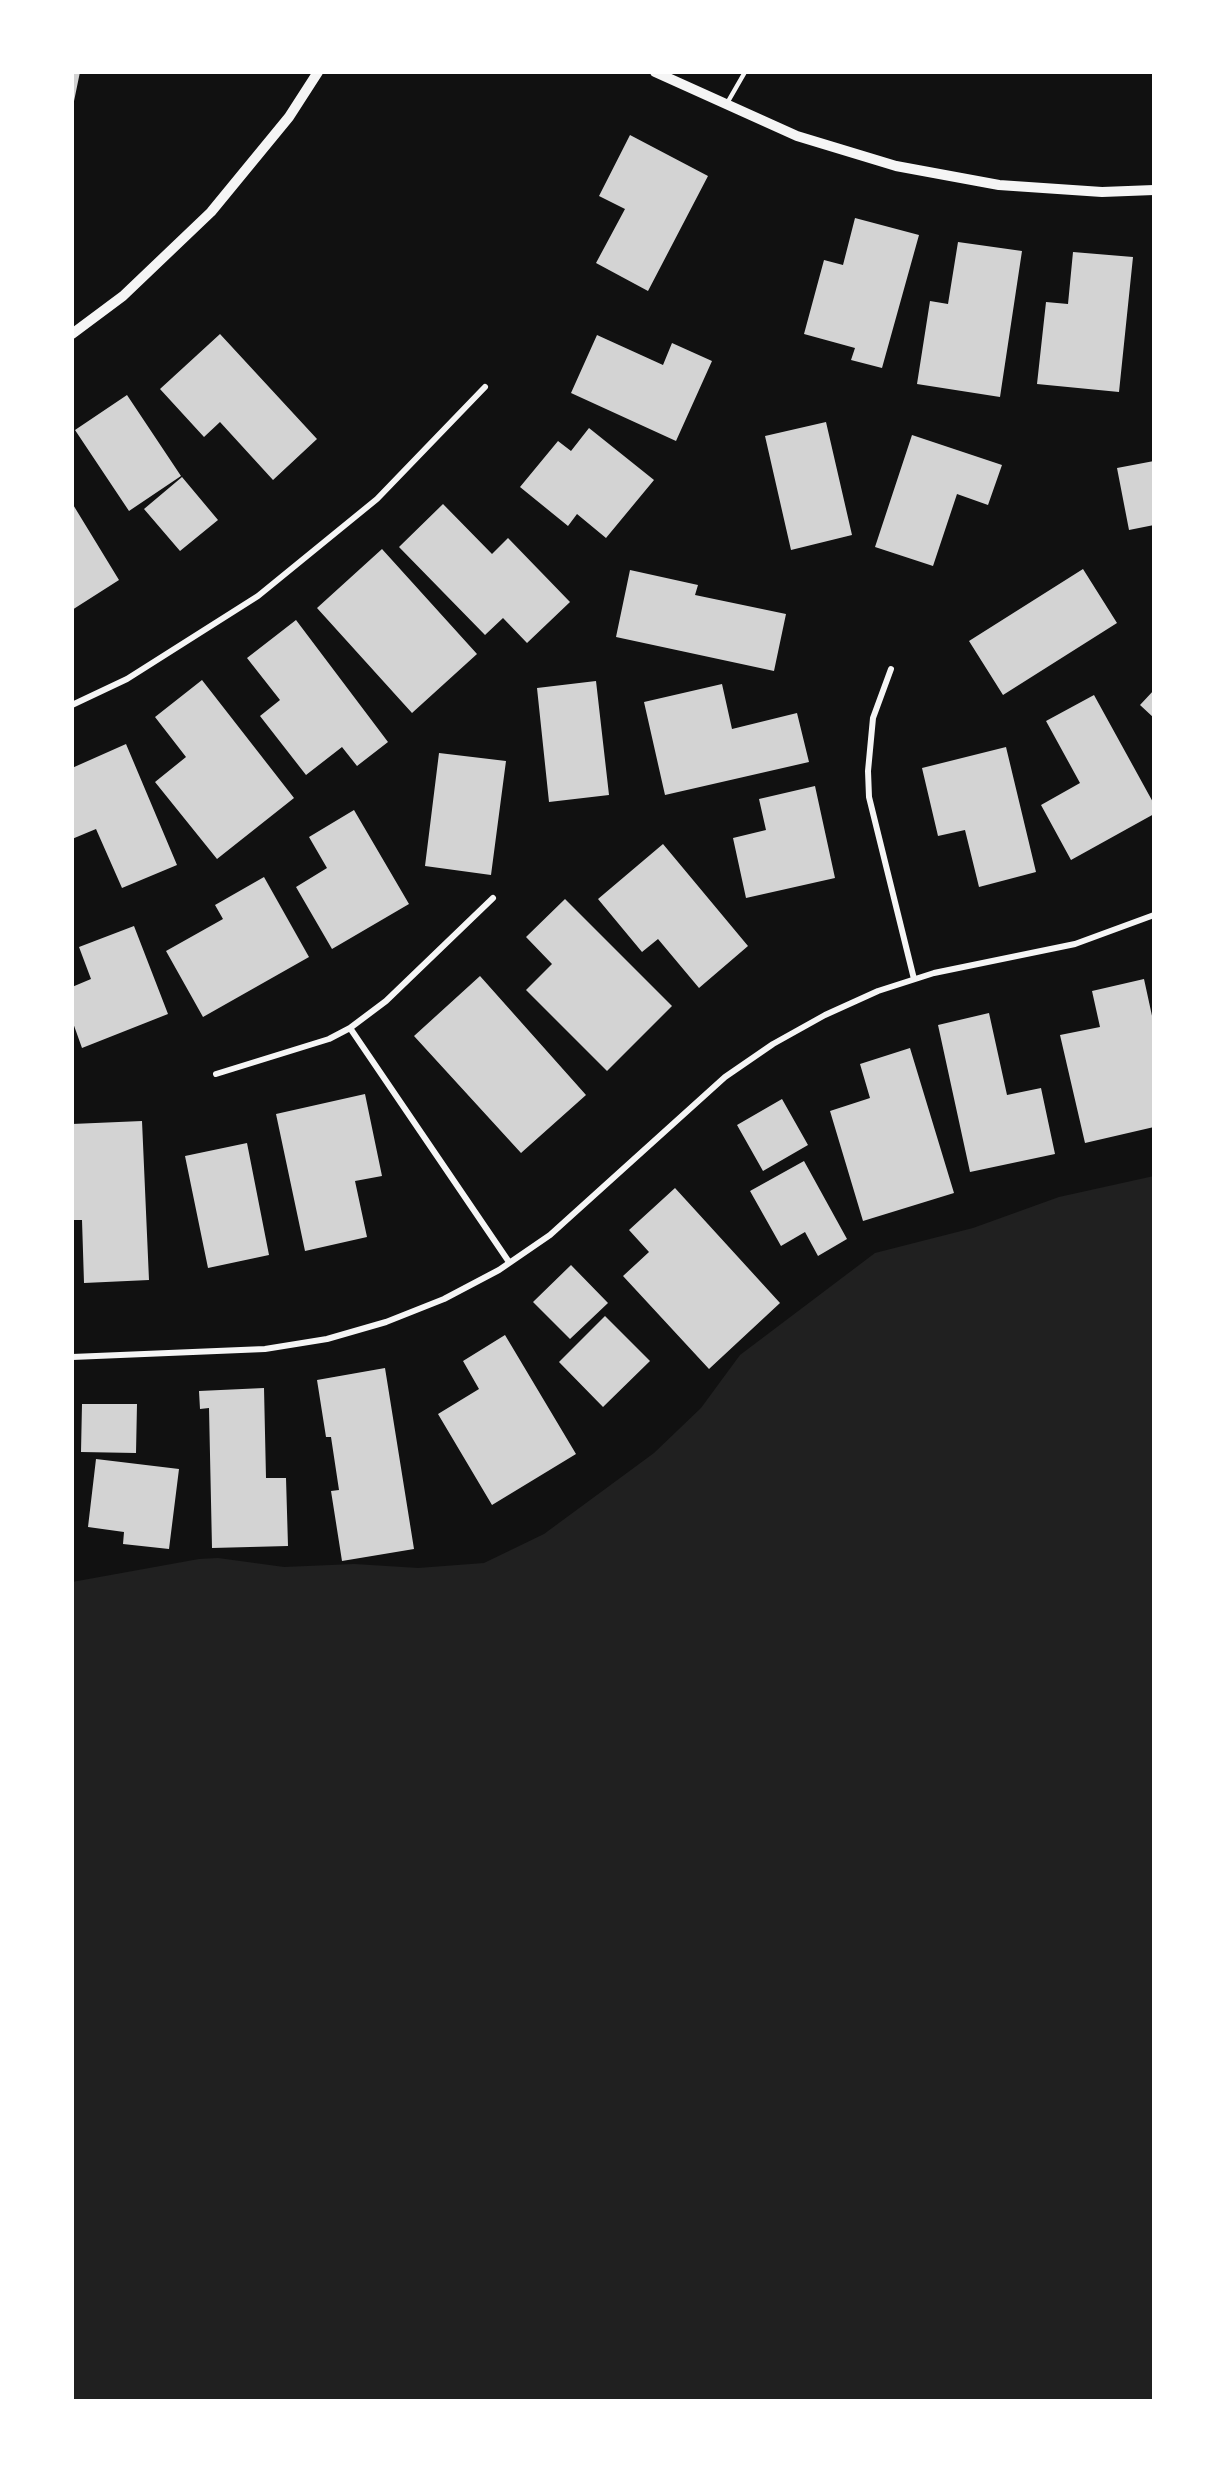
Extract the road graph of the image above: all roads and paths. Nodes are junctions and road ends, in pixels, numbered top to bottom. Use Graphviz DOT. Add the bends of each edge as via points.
graph roads {
  1 [pos="318,72"];
  2 [pos="655,72"];
  3 [pos="745,72"];
  4 [pos="726,105"];
  5 [pos="1154,190"];
  6 [pos="72,334"];
  7 [pos="485,387"];
  8 [pos="891,669"];
  9 [pos="72,705"];
  10 [pos="493,897"];
  11 [pos="1154,915"];
  12 [pos="914,980"];
  13 [pos="350,1028"];
  14 [pos="216,1074"];
  15 [pos="509,1262"];
  16 [pos="72,1356"];
  1 -- 6 [label="street" via="289,117 211,212 123,296"];
  2 -- 4 [label="street"];
  3 -- 4 [label="lane"];
  4 -- 5 [label="street" via="797,136 896,166 999,185 1102,192"];
  7 -- 9 [label="street" via="377,499 258,596 127,679"];
  8 -- 12 [label="street" via="873,718 869,797"];
  10 -- 13 [label="street" via="386,1001"];
  11 -- 12 [label="street" via="1075,944"];
  12 -- 15 [label="street" via="825,1015 735,1070 550,1235"];
  13 -- 14 [label="street" via="329,1039"];
  13 -- 15 [label="street"];
  15 -- 16 [label="street" via="444,1299 386,1322 327,1339 265,1349"];
}
